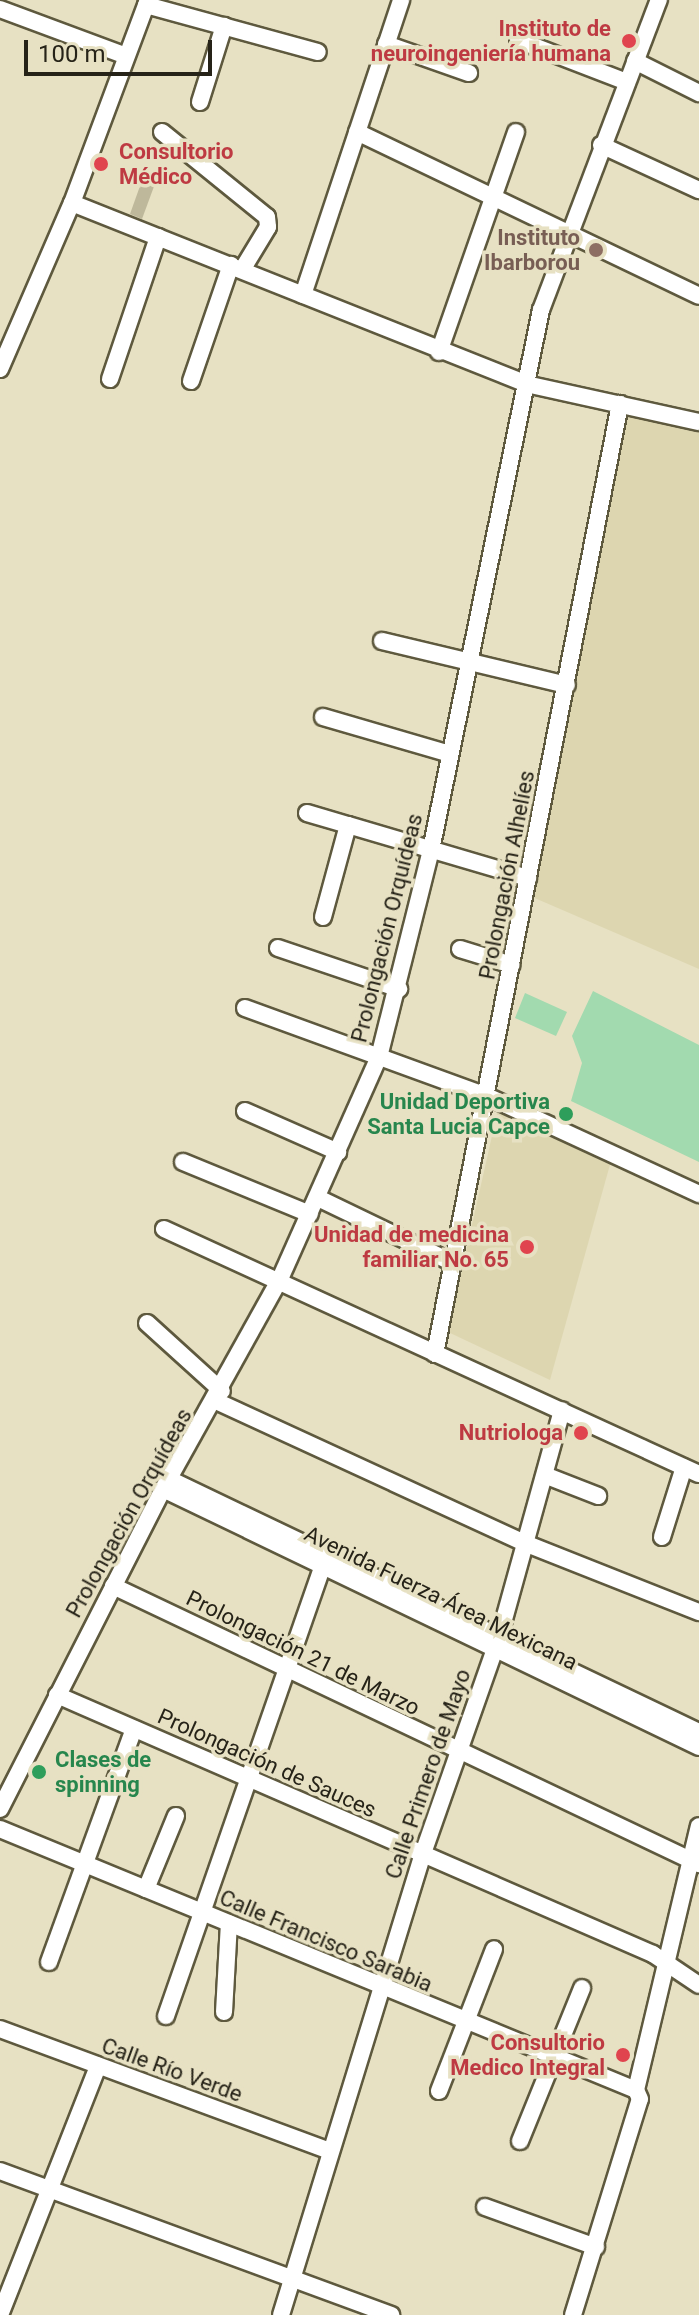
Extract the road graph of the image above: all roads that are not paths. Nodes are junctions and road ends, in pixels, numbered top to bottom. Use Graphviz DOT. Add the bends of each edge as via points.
graph roads {
  1 [pos="401,0"];
  2 [pos="659,0"];
  3 [pos="147,3"];
  4 [pos="0,9"];
  5 [pos="224,26"];
  6 [pos="518,40"];
  7 [pos="386,44"];
  8 [pos="318,52"];
  9 [pos="124,55"];
  10 [pos="635,61"];
  11 [pos="469,73"];
  12 [pos="627,82"];
  13 [pos="699,93"];
  14 [pos="200,102"];
  15 [pos="162,132"];
  16 [pos="357,132"];
  17 [pos="516,132"];
  18 [pos="601,145"];
  19 [pos="699,190"];
  20 [pos="494,196"];
  21 [pos="72,203"];
  22 [pos="568,232"];
  23 [pos="158,237"];
  24 [pos="237,268"];
  25 [pos="303,295"];
  26 [pos="699,296"];
  27 [pos="439,352"];
  28 [pos="0,369"];
  29 [pos="110,379"];
  30 [pos="191,381"];
  31 [pos="526,384"];
  32 [pos="620,404"];
  33 [pos="699,422"];
  34 [pos="382,641"];
  35 [pos="470,661"];
  36 [pos="567,685"];
  37 [pos="323,717"];
  38 [pos="450,754"];
  39 [pos="307,813"];
  40 [pos="348,825"];
  41 [pos="431,850"];
  42 [pos="528,878"];
  43 [pos="323,917"];
  44 [pos="278,948"];
  45 [pos="460,949"];
  46 [pos="512,965"];
  47 [pos="399,989"];
  48 [pos="245,1008"];
  49 [pos="379,1057"];
  50 [pos="487,1096"];
  51 [pos="245,1111"];
  52 [pos="338,1152"];
  53 [pos="183,1162"];
  54 [pos="699,1194"];
  55 [pos="318,1198"];
  56 [pos="310,1214"];
  57 [pos="164,1229"];
  58 [pos="453,1263"];
  59 [pos="280,1279"];
  60 [pos="147,1323"];
  61 [pos="435,1354"];
  62 [pos="219,1396"];
  63 [pos="562,1410"];
  64 [pos="692,1470"];
  65 [pos="547,1476"];
  66 [pos="166,1484"];
  67 [pos="598,1496"];
  68 [pos="662,1537"];
  69 [pos="527,1544"];
  70 [pos="325,1559"];
  71 [pos="113,1586"];
  72 [pos="699,1612"];
  73 [pos="497,1641"];
  74 [pos="289,1672"];
  75 [pos="57,1695"];
  76 [pos="134,1729"];
  77 [pos="699,1732"];
  78 [pos="699,1747"];
  79 [pos="461,1754"];
  80 [pos="250,1779"];
  81 [pos="0,1809"];
  82 [pos="176,1816"];
  83 [pos="699,1826"];
  84 [pos="0,1829"];
  85 [pos="422,1856"];
  86 [pos="81,1861"];
  87 [pos="695,1862"];
  88 [pos="146,1889"];
  89 [pos="204,1912"];
  90 [pos="229,1923"];
  91 [pos="494,1949"];
  92 [pos="49,1962"];
  93 [pos="669,1968"];
  94 [pos="699,1985"];
  95 [pos="381,1988"];
  96 [pos="582,1988"];
  97 [pos="224,2012"];
  98 [pos="166,2016"];
  99 [pos="466,2025"];
  100 [pos="0,2029"];
  101 [pos="551,2057"];
  102 [pos="98,2066"];
  103 [pos="636,2090"];
  104 [pos="439,2091"];
  105 [pos="520,2141"];
  106 [pos="329,2151"];
  107 [pos="0,2171"];
  108 [pos="49,2189"];
  109 [pos="485,2207"];
  110 [pos="596,2247"];
  111 [pos="292,2277"];
  112 [pos="5,2312"];
  113 [pos="281,2315"];
  114 [pos="391,2315"];
  115 [pos="573,2315"];
  1 -- 7 [label="street"];
  2 -- 10 [label="street, Prolongación Orquídeas"];
  3 -- 5 [label="street"];
  3 -- 9 [label="street"];
  4 -- 9 [label="street"];
  5 -- 8 [label="street"];
  5 -- 14 [label="street"];
  6 -- 12 [label="street"];
  7 -- 11 [label="street"];
  7 -- 16 [label="street"];
  9 -- 21 [label="street"];
  10 -- 12 [label="street, Prolongación Orquídeas"];
  10 -- 13 [label="street"];
  12 -- 18 [label="street, Prolongación Orquídeas"];
  15 -- 24 [label="street" via="267,217 268,227"];
  16 -- 20 [label="street"];
  16 -- 25 [label="street"];
  17 -- 20 [label="street"];
  18 -- 19 [label="street"];
  18 -- 22 [label="street, Prolongación Orquídeas"];
  20 -- 22 [label="street"];
  20 -- 27 [label="street"];
  21 -- 23 [label="street"];
  21 -- 28 [label="street"];
  22 -- 26 [label="street"];
  22 -- 31 [label="street, Prolongación Orquídeas" via="541,310"];
  23 -- 24 [label="street"];
  23 -- 29 [label="street"];
  24 -- 25 [label="street"];
  24 -- 30 [label="street"];
  25 -- 27 [label="street"];
  27 -- 31 [label="street"];
  31 -- 32 [label="street"];
  31 -- 35 [label="street, Prolongación Orquídeas"];
  32 -- 33 [label="street"];
  32 -- 36 [label="street, Prolongación Alhelíes"];
  34 -- 35 [label="street"];
  35 -- 36 [label="street"];
  35 -- 38 [label="street, Prolongación Orquídeas"];
  36 -- 42 [label="street, Prolongación Alhelíes"];
  37 -- 38 [label="street"];
  38 -- 41 [label="street, Prolongación Orquídeas"];
  39 -- 40 [label="street"];
  40 -- 41 [label="street"];
  40 -- 43 [label="street"];
  41 -- 42 [label="street"];
  41 -- 47 [label="street, Prolongación Orquídeas"];
  42 -- 46 [label="street, Prolongación Alhelíes"];
  44 -- 47 [label="street"];
  45 -- 46 [label="street"];
  46 -- 50 [label="street, Prolongación Alhelíes"];
  47 -- 49 [label="street, Prolongación Orquídeas"];
  48 -- 49 [label="street"];
  49 -- 50 [label="street"];
  49 -- 52 [label="street, Prolongación Orquídeas"];
  50 -- 54 [label="street"];
  50 -- 58 [label="street, Prolongación Alhelíes"];
  51 -- 52 [label="street"];
  52 -- 55 [label="street, Prolongación Orquídeas"];
  53 -- 56 [label="street"];
  55 -- 56 [label="street, Prolongación Orquídeas"];
  55 -- 58 [label="street"];
  56 -- 59 [label="street, Prolongación Orquídeas"];
  57 -- 59 [label="street"];
  58 -- 61 [label="street, Prolongación Alhelíes"];
  59 -- 61 [label="street"];
  59 -- 62 [label="street, Prolongación Orquídeas"];
  60 -- 62 [label="street"];
  61 -- 63 [label="street"];
  62 -- 66 [label="street, Prolongación Orquídeas"];
  62 -- 69 [label="street"];
  63 -- 64 [label="street"];
  63 -- 65 [label="street, Calle Primero de Mayo"];
  64 -- 68 [label="street"];
  65 -- 67 [label="street"];
  65 -- 69 [label="street, Calle Primero de Mayo"];
  66 -- 70 [label="street, Avenida Fuerza Área Mexicana"];
  66 -- 71 [label="street, Prolongación Orquídeas"];
  69 -- 72 [label="street"];
  69 -- 73 [label="street, Calle Primero de Mayo"];
  70 -- 73 [label="street, Avenida Fuerza Área Mexicana"];
  70 -- 74 [label="street"];
  71 -- 74 [label="street, Prolongación 21 de Marzo"];
  71 -- 75 [label="street, Prolongación Orquídeas"];
  73 -- 77 [label="street, Avenida Fuerza Área Mexicana"];
  73 -- 78 [label="street, Avenida Fuerza Área Mexicana"];
  73 -- 79 [label="street, Calle Primero de Mayo"];
  74 -- 79 [label="street, Prolongación 21 de Marzo"];
  74 -- 80 [label="street"];
  75 -- 76 [label="street, Prolongación de Sauces"];
  75 -- 81 [label="street, Prolongación Orquídeas"];
  76 -- 80 [label="street, Prolongación de Sauces"];
  76 -- 86 [label="street"];
  79 -- 85 [label="street, Calle Primero de Mayo"];
  79 -- 87 [label="street, Prolongación 21 de Marzo"];
  80 -- 85 [label="street, Prolongación de Sauces"];
  80 -- 89 [label="street"];
  82 -- 88 [label="street"];
  83 -- 87 [label="street"];
  84 -- 86 [label="street, Calle Francisco Sarabia"];
  85 -- 93 [label="street, Prolongación de Sauces" via="636,1946"];
  85 -- 95 [label="street, Calle Primero de Mayo"];
  86 -- 88 [label="street, Calle Francisco Sarabia"];
  86 -- 92 [label="street"];
  87 -- 93 [label="street"];
  88 -- 89 [label="street, Calle Francisco Sarabia"];
  89 -- 90 [label="street, Calle Francisco Sarabia"];
  89 -- 98 [label="street"];
  90 -- 95 [label="street, Calle Francisco Sarabia"];
  90 -- 97 [label="street"];
  91 -- 99 [label="street"];
  93 -- 94 [label="street, Prolongación de Sauces"];
  93 -- 103 [label="street"];
  95 -- 99 [label="street, Calle Francisco Sarabia"];
  95 -- 106 [label="street, Calle Primero de Mayo"];
  96 -- 101 [label="street"];
  99 -- 101 [label="street, Calle Francisco Sarabia"];
  99 -- 104 [label="street"];
  100 -- 102 [label="street, Calle Río Verde"];
  101 -- 103 [label="street, Calle Francisco Sarabia"];
  101 -- 105 [label="street"];
  102 -- 106 [label="street, Calle Río Verde"];
  102 -- 108 [label="street"];
  103 -- 110 [label="street" via="640,2099"];
  106 -- 111 [label="street, Calle Primero de Mayo"];
  107 -- 108 [label="street"];
  108 -- 111 [label="street"];
  108 -- 112 [label="street"];
  109 -- 110 [label="street"];
  110 -- 115 [label="street"];
  111 -- 113 [label="street, Calle Primero de Mayo"];
  111 -- 114 [label="street"];
}
